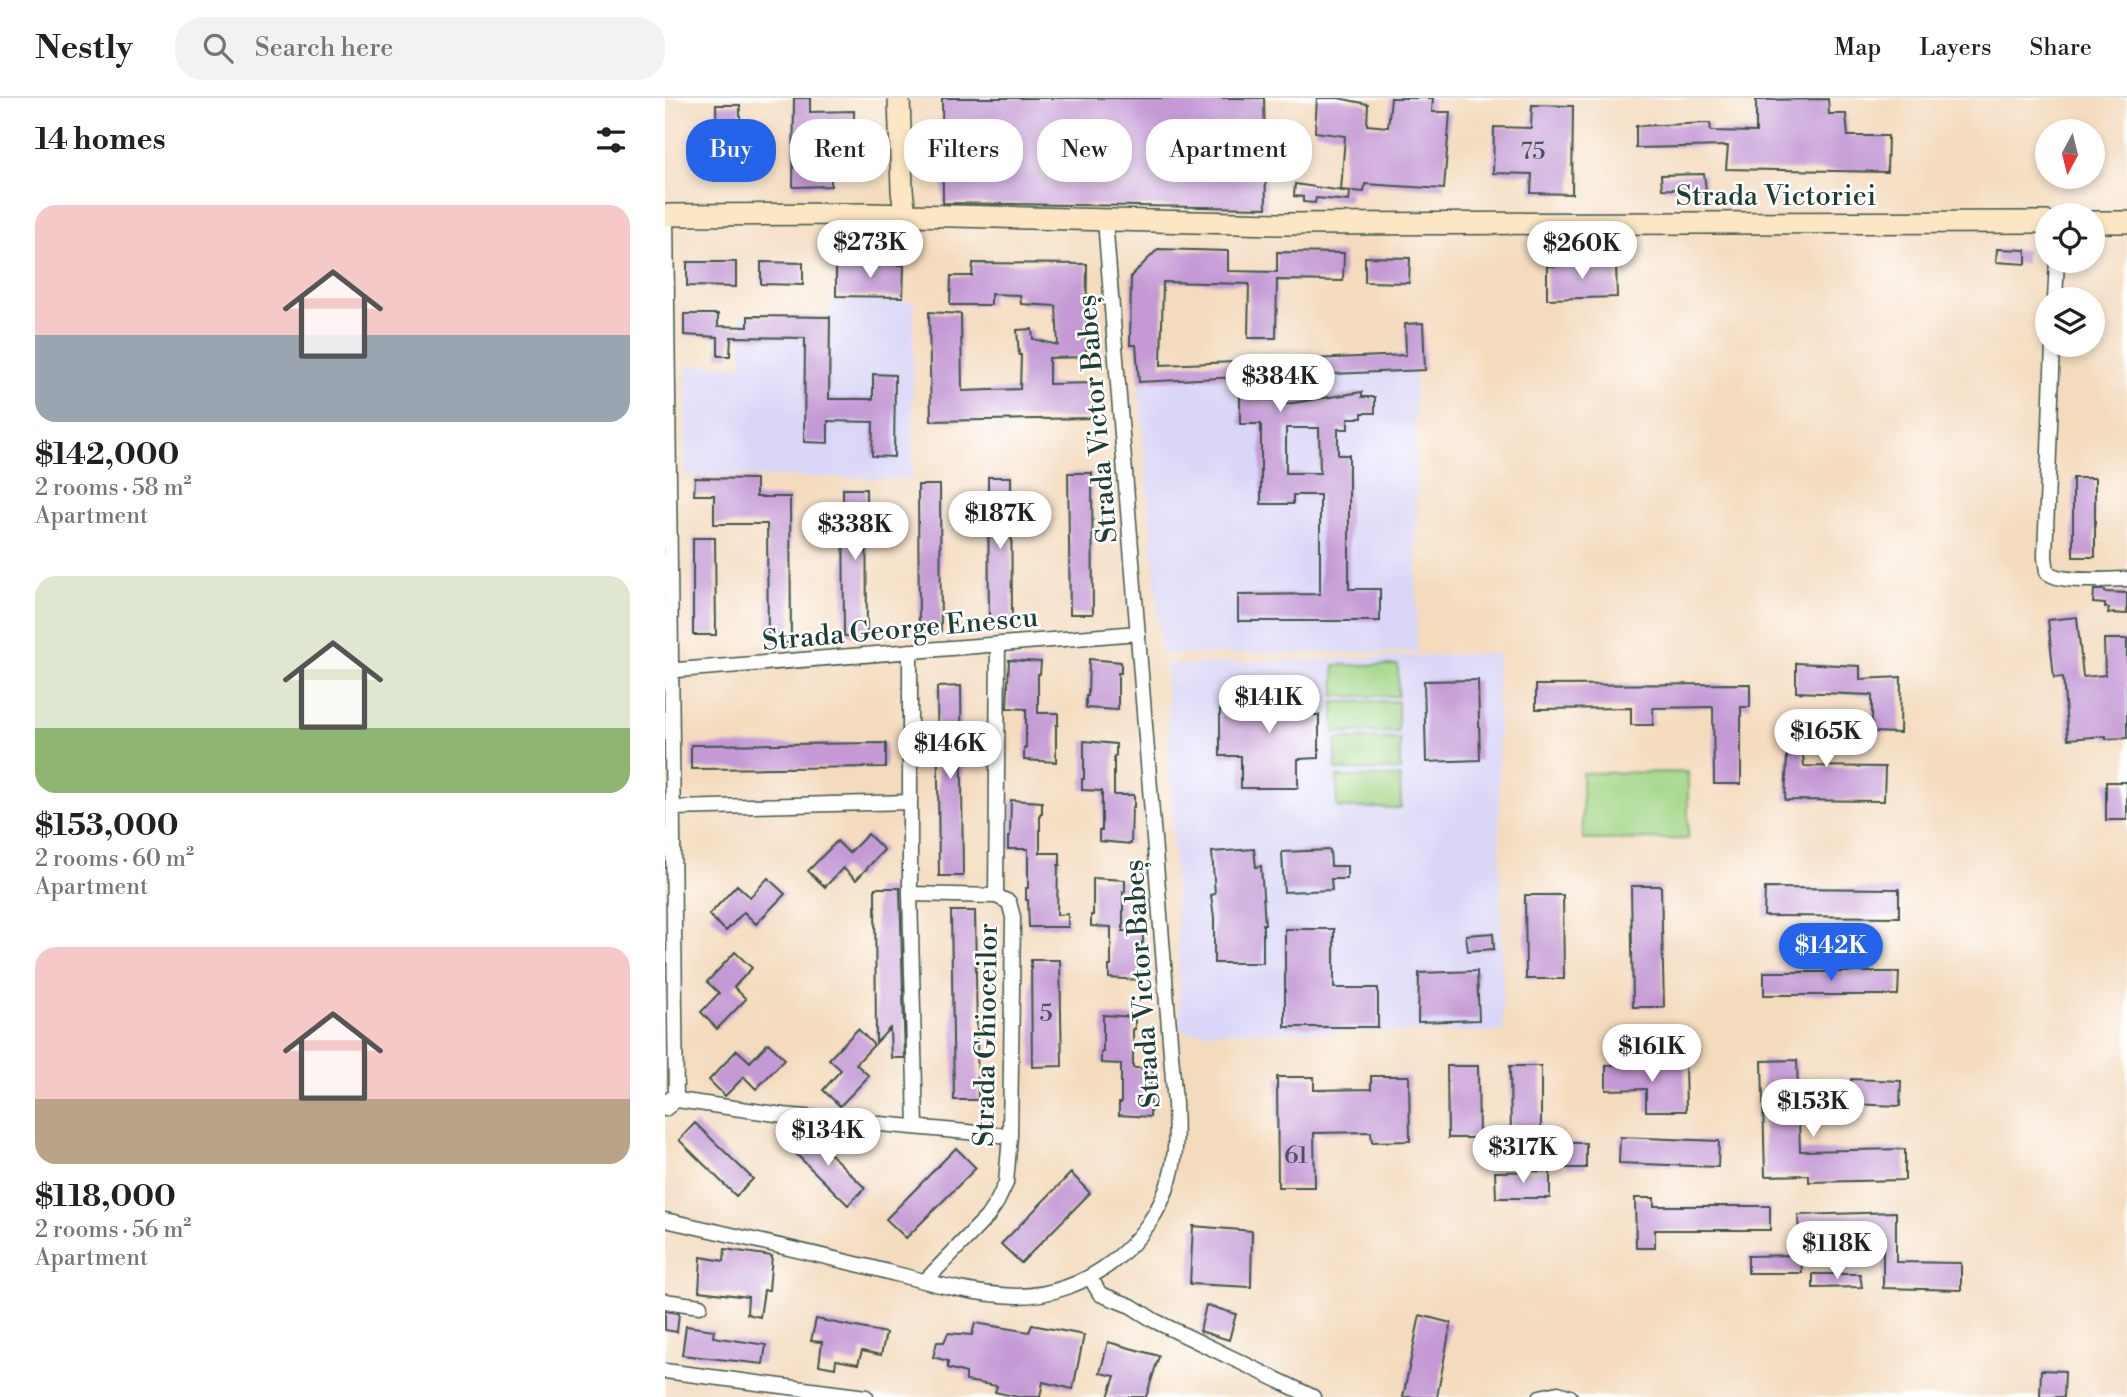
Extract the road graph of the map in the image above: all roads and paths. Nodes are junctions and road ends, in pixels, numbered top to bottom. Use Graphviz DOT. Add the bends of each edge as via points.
graph roads {
  1 [pos="899,98"];
  2 [pos="665,215"];
  3 [pos="905,215"];
  4 [pos="1105,220"];
  5 [pos="2035,222"];
  6 [pos="2105,222"];
  7 [pos="2127,222"];
  8 [pos="2053,357"];
  9 [pos="2127,579"];
  10 [pos="1138,633"];
  11 [pos="998,644"];
  12 [pos="910,651"];
  13 [pos="668,671"];
  14 [pos="910,802"];
  15 [pos="673,808"];
  16 [pos="910,894"];
  17 [pos="996,896"];
  18 [pos="669,1103"];
  19 [pos="916,1126"];
  20 [pos="1010,1136"];
  21 [pos="665,1220"];
  22 [pos="1090,1277"];
  23 [pos="926,1280"];
  24 [pos="665,1301"];
  25 [pos="700,1306"];
  26 [pos="665,1371"];
  27 [pos="866,1397"];
  28 [pos="1313,1397"];
  29 [pos="1540,1397"];
  30 [pos="1570,1397"];
  1 -- 3 [label="street"];
  2 -- 3 [label="street, Strada Victoriei"];
  2 -- 13 [label="street"];
  3 -- 4 [label="street, Strada Victoriei"];
  4 -- 5 [label="street, Strada Victoriei" via="1279,224"];
  4 -- 10 [label="street, Strada Victor Babeș"];
  6 -- 7 [label="street"];
  8 -- 9 [label="street" via="2047,572 2065,579"];
  10 -- 11 [label="street, Strada George Enescu"];
  10 -- 22 [label="street, Strada Victor Babeș" via="1176,1138 1170,1180 1156,1213 1133,1244"];
  11 -- 12 [label="street, Strada George Enescu"];
  11 -- 17 [label="street, Strada Ghioceilor"];
  12 -- 13 [label="street, Strada George Enescu"];
  12 -- 14 [label="street"];
  13 -- 15 [label="street"];
  14 -- 15 [label="street"];
  14 -- 16 [label="street"];
  15 -- 18 [label="street"];
  16 -- 17 [label="street"];
  16 -- 19 [label="street"];
  17 -- 20 [label="street, Strada Ghioceilor" via="1009,902 1013,917"];
  18 -- 19 [label="street"];
  19 -- 20 [label="street"];
  20 -- 23 [label="street, Strada Ghioceilor" via="1006,1183 997,1202"];
  21 -- 23 [label="street, Strada Victor Babeș"];
  22 -- 23 [label="street, Strada Victor Babeș" via="1062,1289 1019,1296"];
  22 -- 28 [label="street" via="1100,1294"];
  24 -- 25 [label="street"];
  26 -- 27 [label="street"];
  29 -- 30 [label="street" via="1558,1393"];
}
